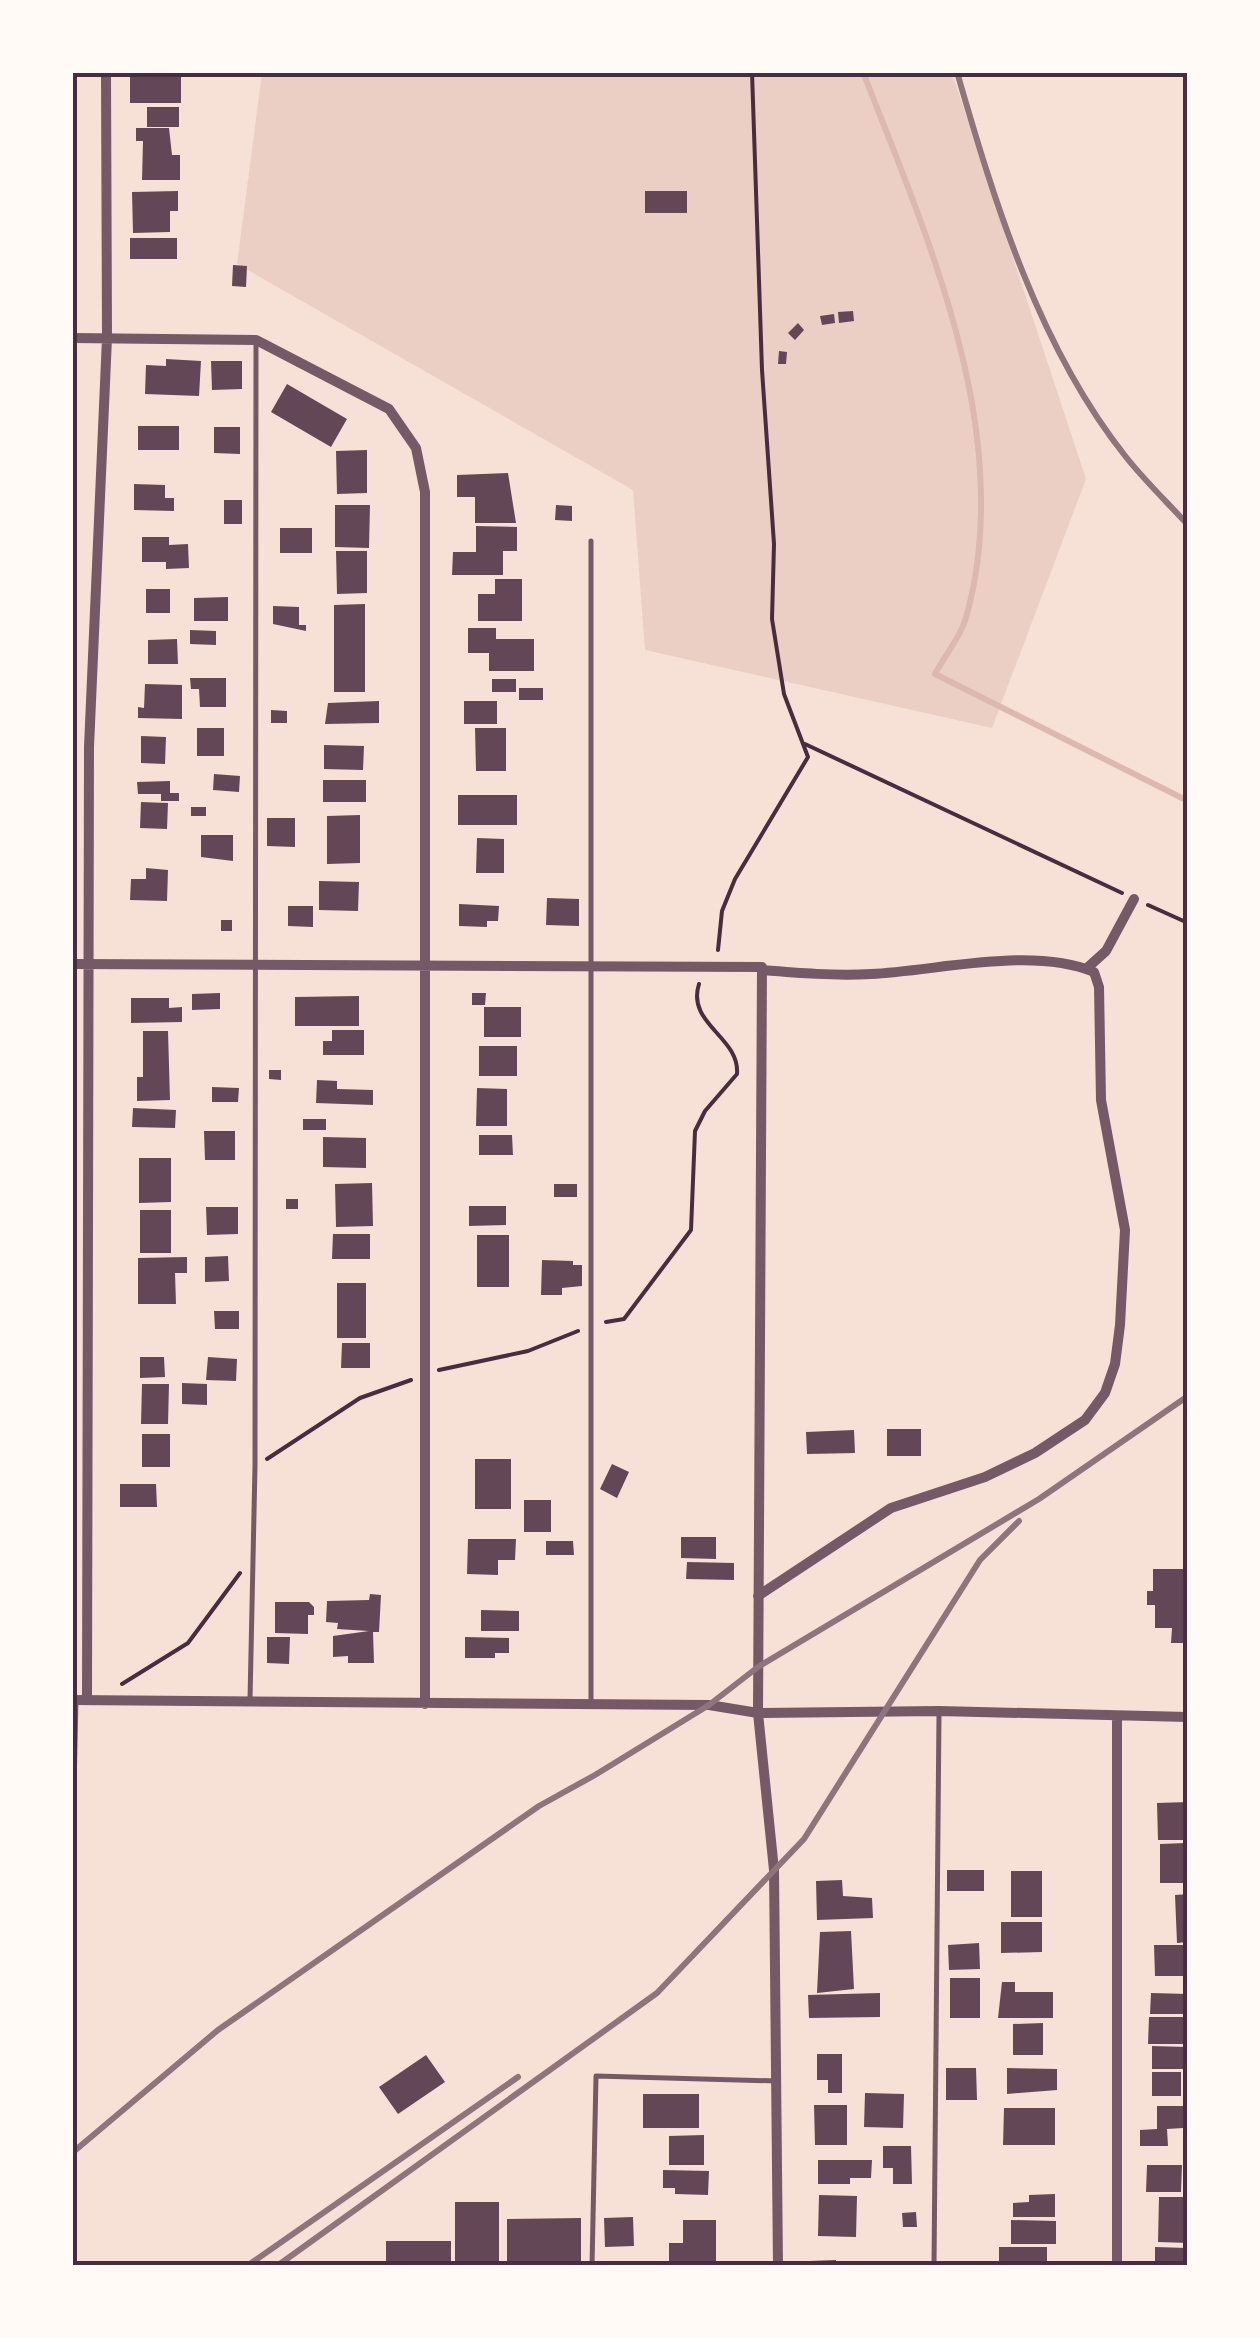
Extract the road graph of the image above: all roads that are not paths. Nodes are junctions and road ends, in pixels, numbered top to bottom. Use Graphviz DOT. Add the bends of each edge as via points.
graph roads {
  1 [pos="106,72"];
  2 [pos="72,338"];
  3 [pos="107,338"];
  4 [pos="256,340"];
  5 [pos="591,541"];
  6 [pos="1134,898"];
  7 [pos="254,963"];
  8 [pos="72,964"];
  9 [pos="87,964"];
  10 [pos="427,965"];
  11 [pos="592,968"];
  12 [pos="762,968"];
  13 [pos="1086,969"];
  14 [pos="758,1596"];
  15 [pos="82,1700"];
  16 [pos="250,1700"];
  17 [pos="425,1704"];
  18 [pos="592,1704"];
  19 [pos="939,1711"];
  20 [pos="758,1713"];
  21 [pos="1117,1716"];
  22 [pos="1188,1717"];
  23 [pos="72,1877"];
  24 [pos="776,2082"];
  25 [pos="592,2266"];
  26 [pos="778,2266"];
  27 [pos="934,2266"];
  28 [pos="1117,2266"];
  1 -- 3 [label="street"];
  2 -- 3 [label="street"];
  3 -- 4 [label="street"];
  3 -- 9 [label="street"];
  4 -- 7 [label="lane"];
  4 -- 10 [label="street" via="389,409 416,448 426,492"];
  5 -- 11 [label="lane"];
  6 -- 13 [label="street" via="1106,951"];
  7 -- 9 [label="street"];
  7 -- 10 [label="street"];
  7 -- 16 [label="lane"];
  8 -- 9 [label="street"];
  9 -- 15 [label="street"];
  10 -- 11 [label="street"];
  10 -- 17 [label="street"];
  11 -- 12 [label="street"];
  11 -- 18 [label="lane"];
  12 -- 13 [label="street" via="870,974 1038,961"];
  12 -- 14 [label="street"];
  13 -- 14 [label="street" via="1099,986 1101,1100 1125,1230 1118,1344 1104,1393 1085,1420 1016,1464 892,1508"];
  14 -- 20 [label="street"];
  15 -- 16 [label="street"];
  15 -- 23 [label="lane"];
  16 -- 17 [label="street"];
  17 -- 18 [label="street"];
  18 -- 20 [label="street" via="709,1705"];
  19 -- 20 [label="street"];
  19 -- 21 [label="street"];
  19 -- 27 [label="lane"];
  20 -- 24 [label="street" via="774,1870"];
  21 -- 22 [label="street"];
  21 -- 28 [label="street"];
  24 -- 25 [label="lane" via="596,2076"];
  24 -- 26 [label="street"];
}
